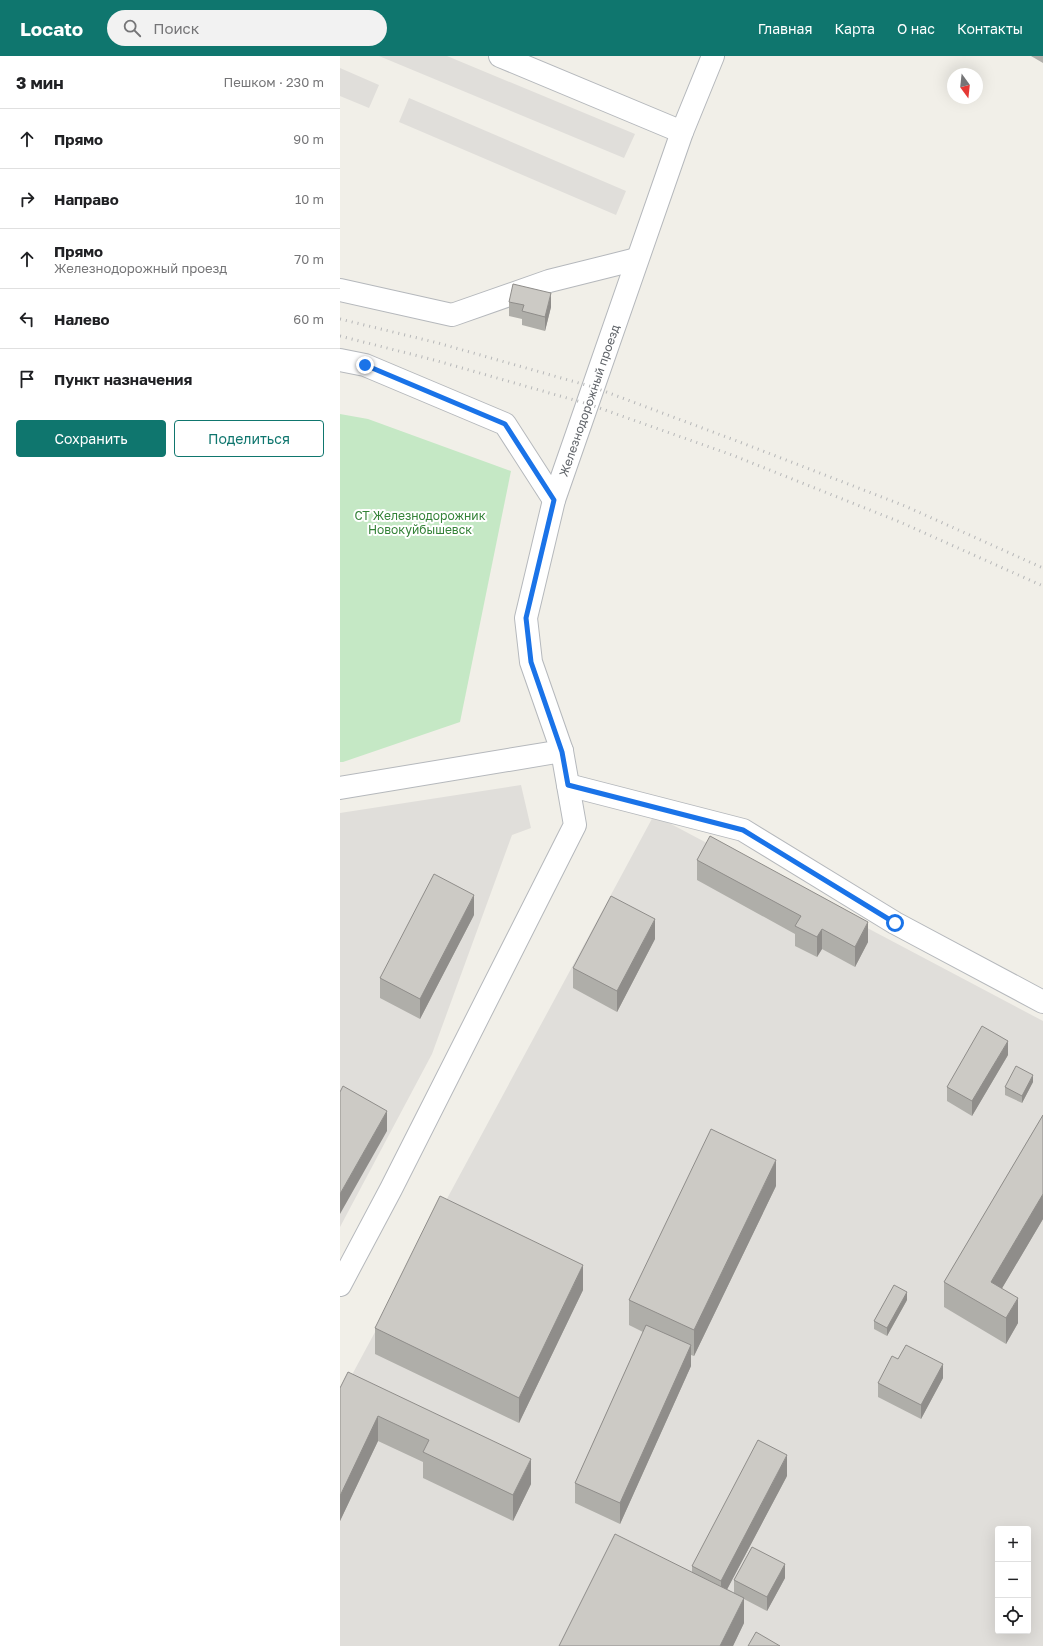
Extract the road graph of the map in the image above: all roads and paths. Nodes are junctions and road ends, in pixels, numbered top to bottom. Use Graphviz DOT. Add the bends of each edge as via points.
graph roads {
  1 [pos="500,56"];
  2 [pos="713,56"];
  3 [pos="682,132"];
  4 [pos="637,259"];
  5 [pos="340,290"];
  6 [pos="340,360"];
  7 [pos="554,500"];
  8 [pos="562,752"];
  9 [pos="568,785"];
  10 [pos="340,788"];
  11 [pos="1043,1002"];
  12 [pos="340,1285"];
  1 -- 3 [label="street"];
  2 -- 3 [label="street, Железнодорожный проезд"];
  3 -- 4 [label="street, Железнодорожный проезд"];
  4 -- 5 [label="street" via="549,281 452,314"];
  4 -- 7 [label="street, Железнодорожный проезд"];
  6 -- 7 [label="street" via="365,365 505,424"];
  7 -- 8 [label="street, Железнодорожный проезд" via="526,618 531,662"];
  8 -- 9 [label="street, Железнодорожный проезд"];
  8 -- 10 [label="street"];
  9 -- 11 [label="street" via="743,830 895,923"];
  9 -- 12 [label="street, Железнодорожный проезд" via="575,825"];
}
